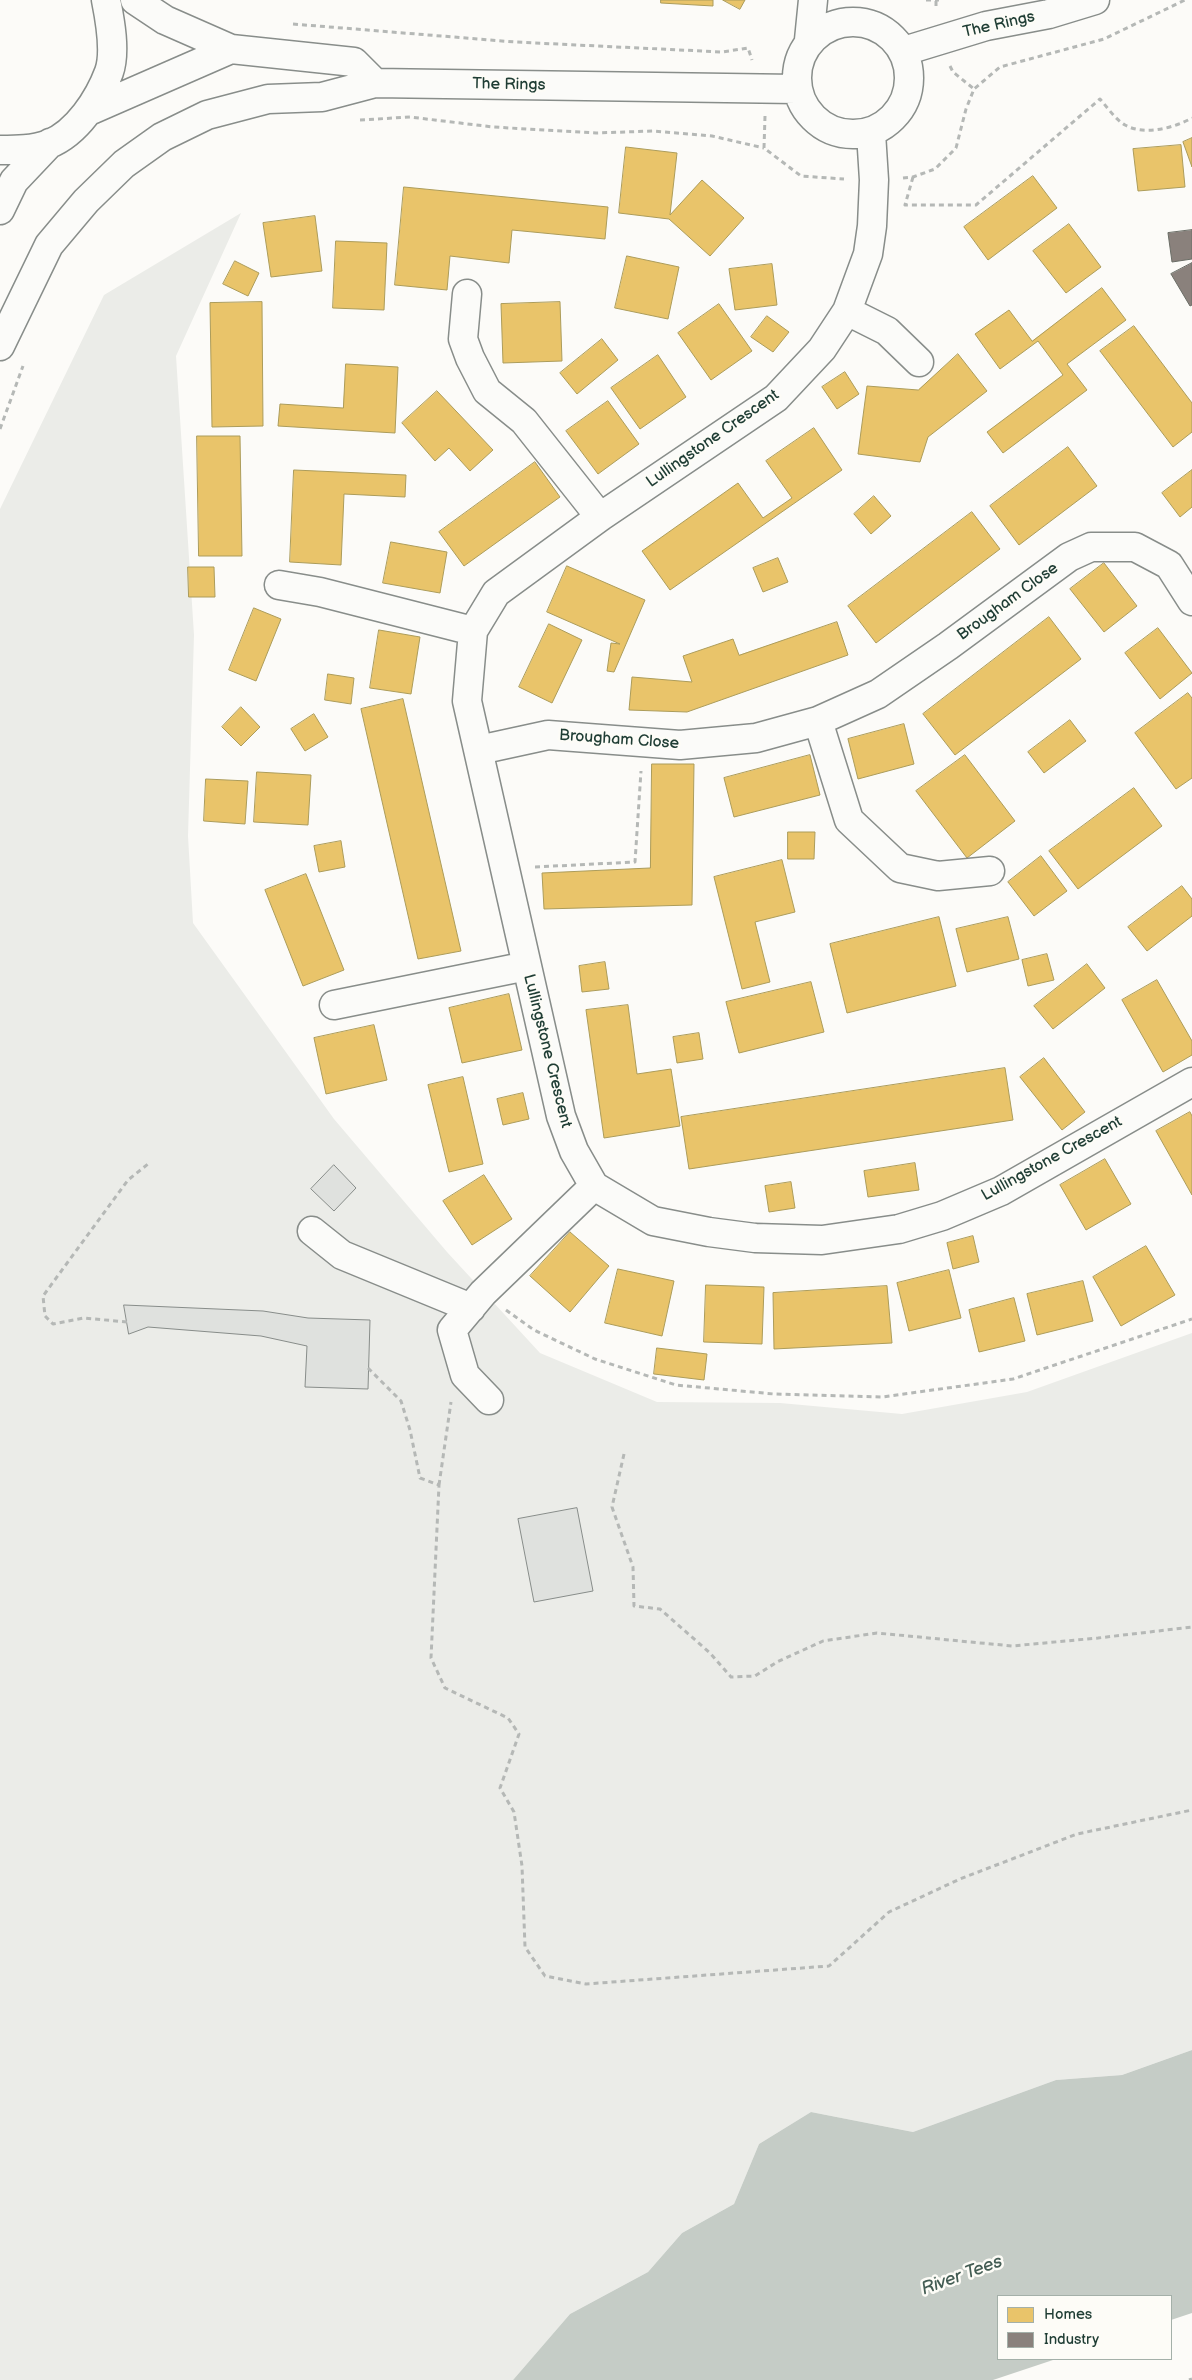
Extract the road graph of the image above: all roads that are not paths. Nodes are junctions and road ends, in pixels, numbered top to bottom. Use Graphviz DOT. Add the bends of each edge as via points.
graph roads {
  1 [pos="106,0"];
  2 [pos="135,0"];
  3 [pos="813,0"];
  4 [pos="1095,0"];
  5 [pos="860,11"];
  6 [pos="809,40"];
  7 [pos="231,49"];
  8 [pos="904,51"];
  9 [pos="375,83"];
  10 [pos="796,90"];
  11 [pos="89,111"];
  12 [pos="871,133"];
  13 [pos="50,143"];
  14 [pos="0,150"];
  15 [pos="0,210"];
  16 [pos="467,294"];
  17 [pos="847,311"];
  18 [pos="0,346"];
  19 [pos="919,362"];
  20 [pos="600,517"];
  21 [pos="279,585"];
  22 [pos="1192,601"];
  23 [pos="473,631"];
  24 [pos="818,721"];
  25 [pos="479,750"];
  26 [pos="990,871"];
  27 [pos="527,966"];
  28 [pos="334,1005"];
  29 [pos="1192,1082"];
  30 [pos="594,1186"];
  31 [pos="312,1231"];
  32 [pos="477,1301"];
  33 [pos="489,1400"];
  1 -- 11 [label="street" via="112,29 110,71"];
  2 -- 7 [label="street" via="165,20"];
  3 -- 6 [label="street"];
  4 -- 8 [label="street, The Rings" via="1049,14 986,26"];
  5 -- 6 [label="street" via="846,22 827,28"];
  5 -- 8 [label="street"];
  6 -- 10 [label="street" via="798,61"];
  7 -- 9 [label="street" via="354,62"];
  7 -- 11 [label="street"];
  8 -- 12 [label="street" via="910,82 902,107 889,122"];
  9 -- 10 [label="street, The Rings"];
  9 -- 18 [label="street, The Rings" via="322,97 268,99 207,115 162,137 124,164 86,201 49,245"];
  10 -- 12 [label="street" via="814,119 838,133"];
  11 -- 13 [label="street"];
  12 -- 17 [label="street, Lullingstone Crescent" via="872,226 868,254"];
  13 -- 14 [label="street" via="20,150"];
  13 -- 15 [label="street" via="14,181"];
  16 -- 20 [label="street" via="463,339 487,391 524,421"];
  17 -- 19 [label="street" via="887,331"];
  17 -- 20 [label="street, Lullingstone Crescent" via="822,349 776,398"];
  20 -- 23 [label="street, Lullingstone Crescent" via="496,593"];
  21 -- 23 [label="street" via="320,592"];
  22 -- 24 [label="street, Brougham Close" via="1169,565 1135,547 1091,548 1069,557 878,694"];
  23 -- 25 [label="street, Lullingstone Crescent" via="467,701"];
  24 -- 25 [label="street, Brougham Close" via="756,738 680,745 548,735"];
  24 -- 26 [label="street" via="849,820 900,868 938,876"];
  25 -- 27 [label="street, Lullingstone Crescent"];
  27 -- 28 [label="street"];
  27 -- 30 [label="street, Lullingstone Crescent" via="561,1116 574,1151"];
  29 -- 30 [label="street, Lullingstone Crescent" via="1000,1191 942,1216 899,1229 822,1240 755,1238 709,1232 653,1221"];
  30 -- 32 [label="street"];
  31 -- 32 [label="street" via="342,1254"];
  32 -- 33 [label="street" via="452,1330 465,1375"];
}
